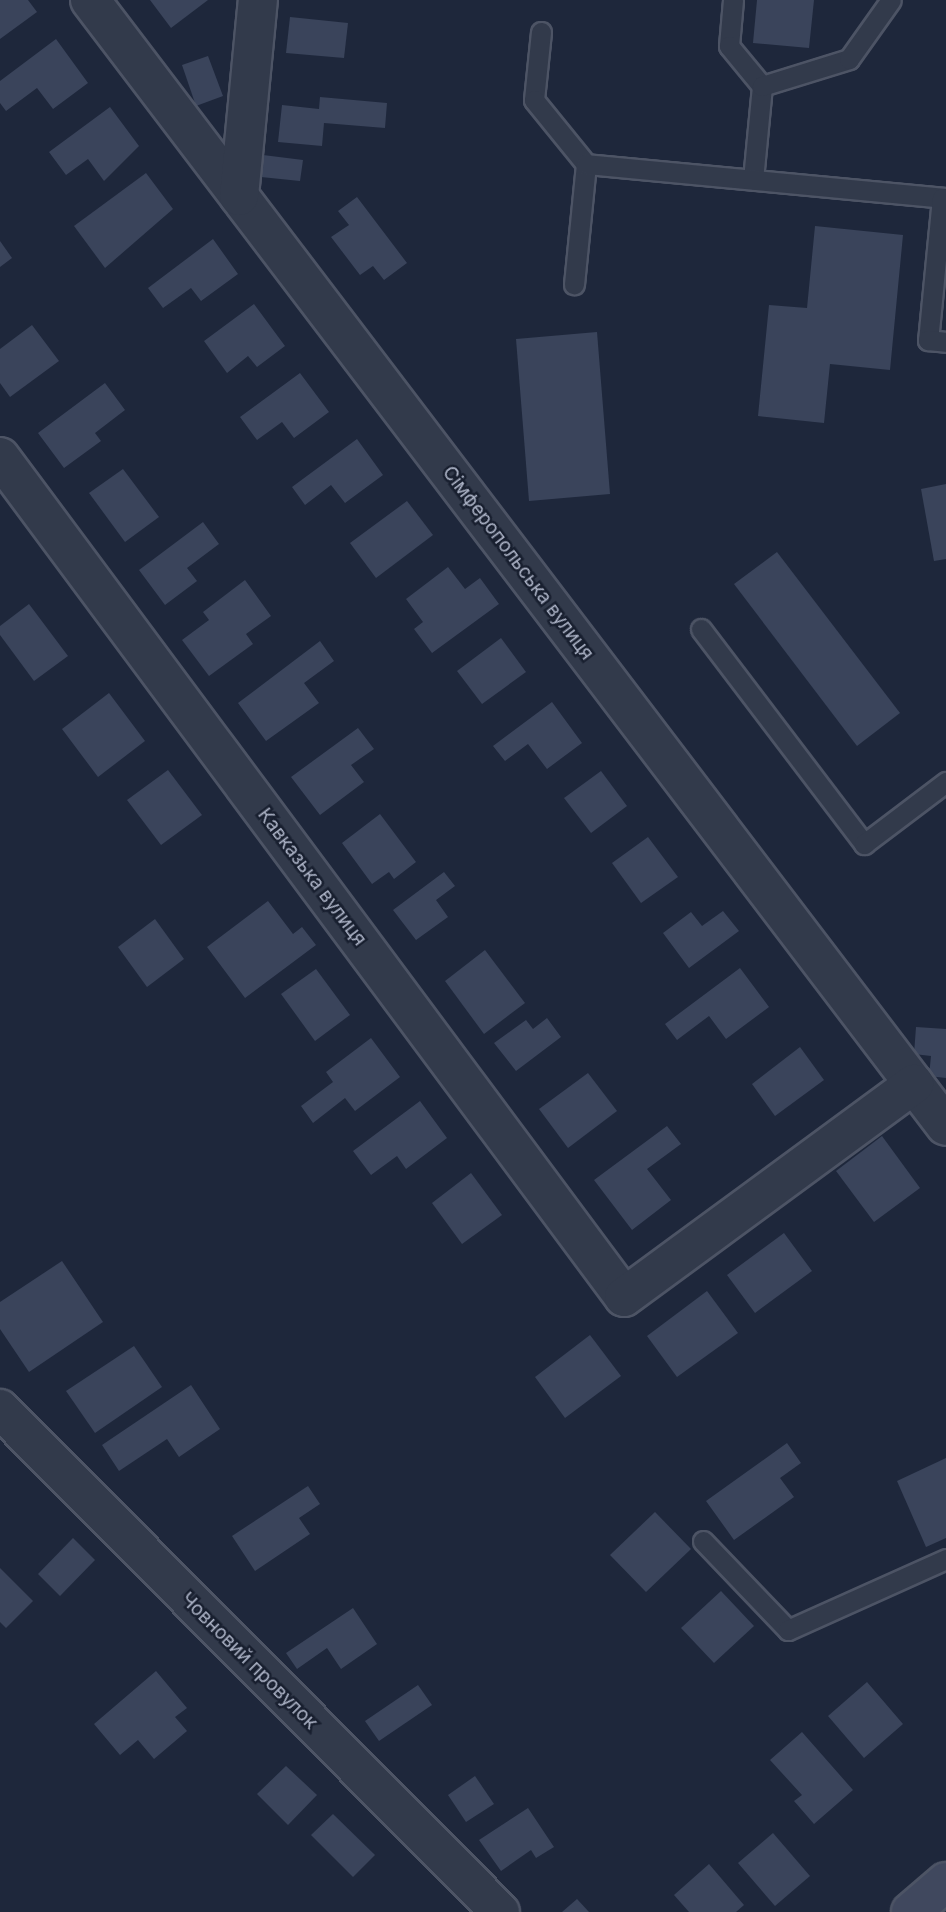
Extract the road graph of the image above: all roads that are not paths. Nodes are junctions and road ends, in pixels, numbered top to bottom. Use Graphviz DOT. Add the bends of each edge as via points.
graph roads {
  1 [pos="90,0"];
  2 [pos="258,0"];
  3 [pos="733,0"];
  4 [pos="891,0"];
  5 [pos="541,32"];
  6 [pos="762,86"];
  7 [pos="586,164"];
  8 [pos="753,180"];
  9 [pos="239,196"];
  10 [pos="944,198"];
  11 [pos="574,284"];
  12 [pos="946,342"];
  13 [pos="0,457"];
  14 [pos="701,629"];
  15 [pos="946,782"];
  16 [pos="914,1084"];
  17 [pos="946,1126"];
  18 [pos="0,1409"];
  19 [pos="703,1541"];
  20 [pos="946,1559"];
  21 [pos="946,1882"];
  22 [pos="500,1912"];
  23 [pos="911,1912"];
  1 -- 9 [label="street, Сімферопольська вулиця"];
  2 -- 9 [label="street"];
  3 -- 6 [label="lane" via="729,46"];
  4 -- 6 [label="lane" via="849,59"];
  5 -- 7 [label="lane" via="534,100"];
  6 -- 8 [label="lane"];
  7 -- 8 [label="lane"];
  7 -- 11 [label="lane"];
  8 -- 10 [label="lane"];
  9 -- 16 [label="street, Сімферопольська вулиця"];
  10 -- 12 [label="lane" via="928,340"];
  13 -- 16 [label="street, Кавказька вулиця" via="624,1297"];
  14 -- 15 [label="lane" via="864,844"];
  16 -- 17 [label="street, Сімферопольська вулиця"];
  18 -- 22 [label="street, Човновий провулок"];
  19 -- 20 [label="lane" via="788,1630"];
  21 -- 23 [label="street"];
}
